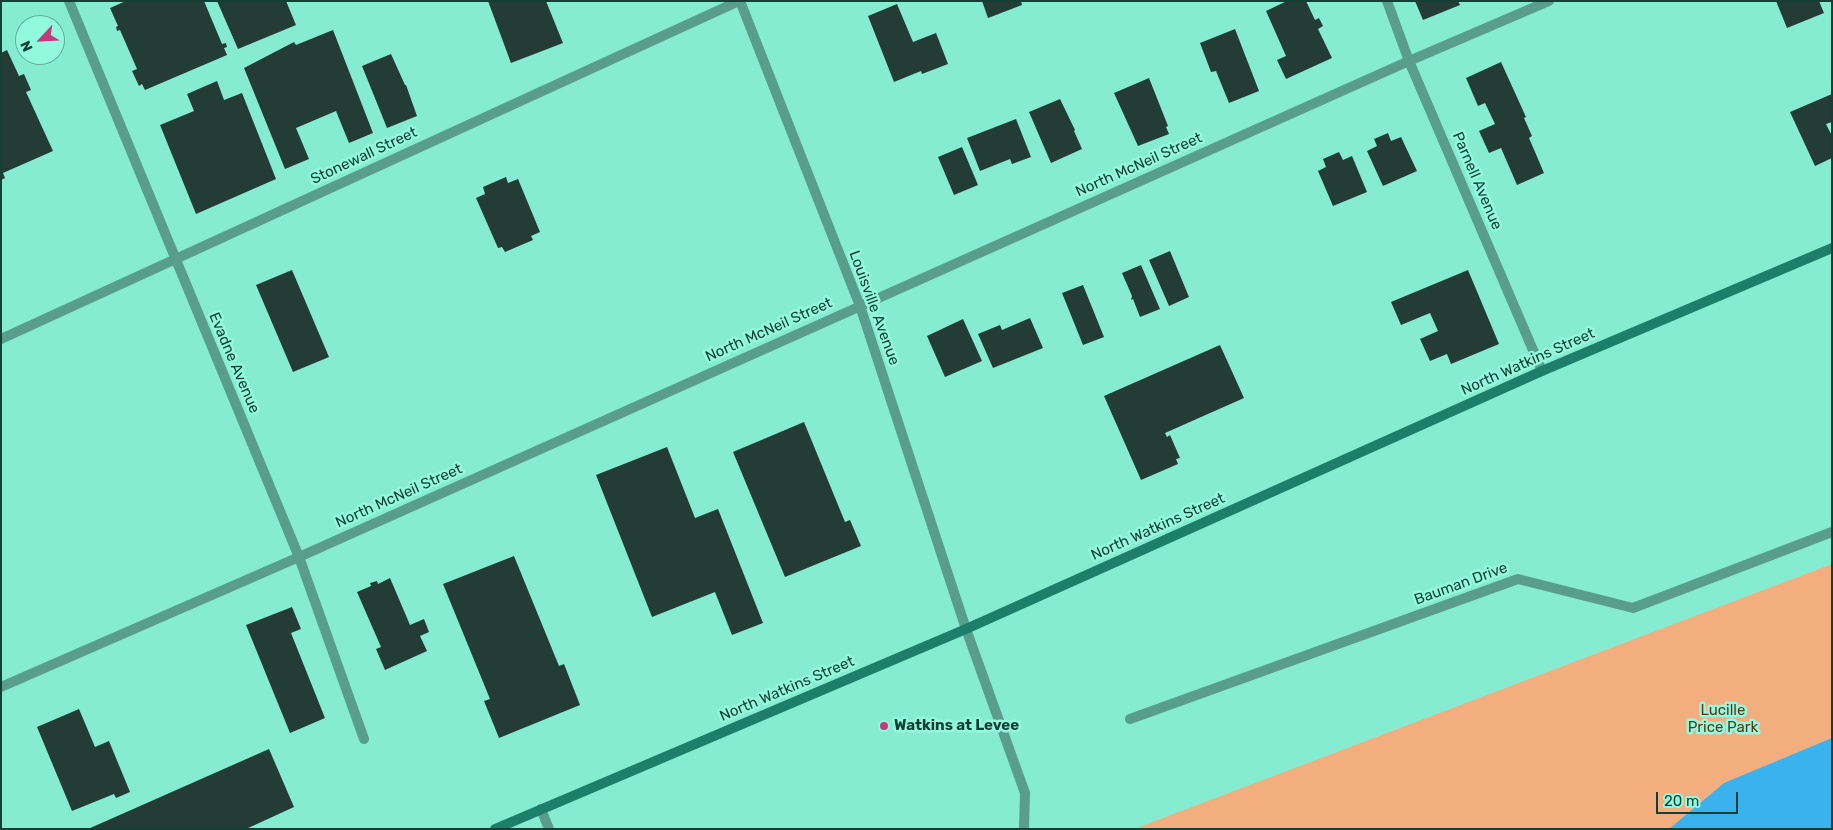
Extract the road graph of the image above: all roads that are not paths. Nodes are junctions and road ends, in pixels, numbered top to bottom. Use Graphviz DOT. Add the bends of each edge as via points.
graph roads {
  1 [pos="69,1"];
  2 [pos="740,1"];
  3 [pos="1387,1"];
  4 [pos="1549,1"];
  5 [pos="1409,61"];
  6 [pos="1832,248"];
  7 [pos="175,259"];
  8 [pos="860,306"];
  9 [pos="1,339"];
  10 [pos="1542,371"];
  11 [pos="1832,532"];
  12 [pos="299,557"];
  13 [pos="966,629"];
  14 [pos="1,687"];
  15 [pos="1130,718"];
  16 [pos="364,739"];
  17 [pos="541,809"];
  18 [pos="495,829"];
  19 [pos="549,829"];
  20 [pos="1024,829"];
  1 -- 7 [label="street, Evadne Avenue"];
  2 -- 7 [label="street, Stonewall Street"];
  2 -- 8 [label="street, Louisville Avenue"];
  3 -- 5 [label="street, Parnell Avenue"];
  4 -- 5 [label="street, North McNeil Street"];
  5 -- 8 [label="street, North McNeil Street"];
  5 -- 10 [label="street, Parnell Avenue"];
  6 -- 10 [label="main road, North Watkins Street"];
  7 -- 9 [label="street, Stonewall Street"];
  7 -- 12 [label="street, Evadne Avenue"];
  8 -- 12 [label="street, North McNeil Street"];
  8 -- 13 [label="street, Louisville Avenue"];
  10 -- 13 [label="main road, North Watkins Street"];
  11 -- 15 [label="street, Bauman Drive" via="1633,608 1518,579"];
  12 -- 14 [label="street, North McNeil Street"];
  12 -- 16 [label="street, Evadne Avenue"];
  13 -- 17 [label="main road, North Watkins Street"];
  13 -- 20 [label="street, Louisville Avenue" via="1025,793"];
  17 -- 18 [label="main road, North Watkins Street"];
  17 -- 19 [label="street"];
}
